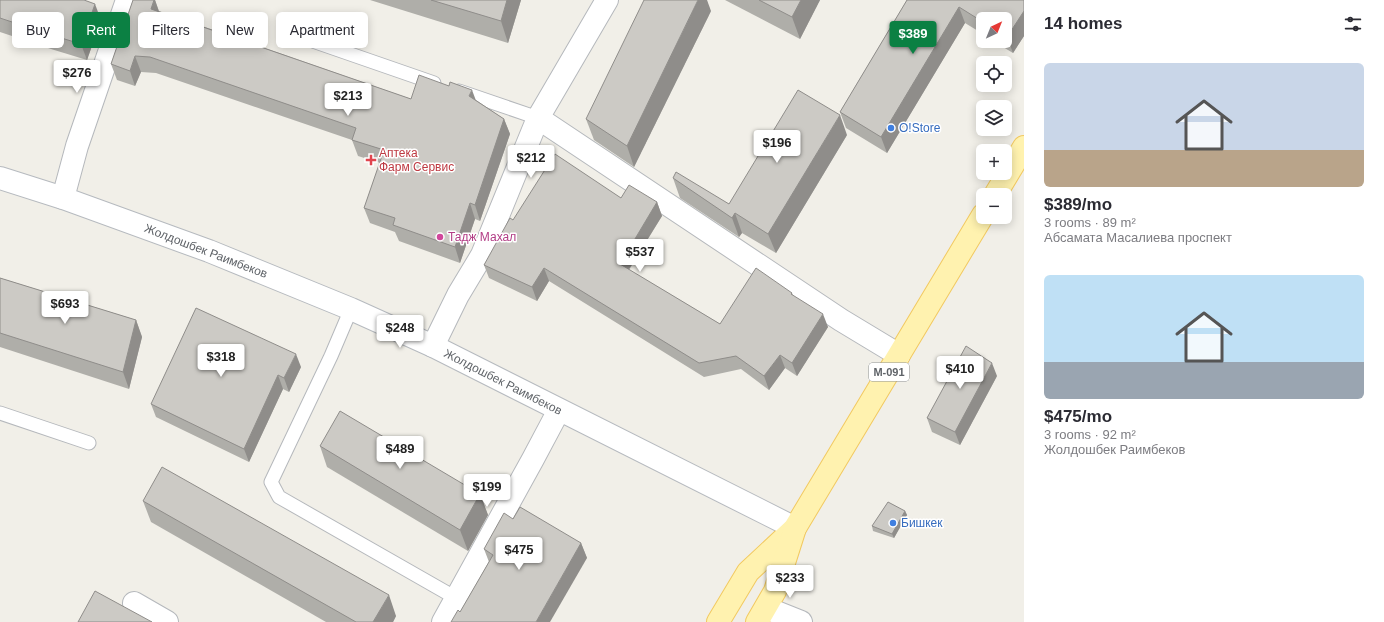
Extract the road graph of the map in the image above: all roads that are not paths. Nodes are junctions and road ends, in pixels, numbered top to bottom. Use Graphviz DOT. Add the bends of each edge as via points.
graph roads {
  1 [pos="127,0"];
  2 [pos="607,0"];
  3 [pos="333,48"];
  4 [pos="538,118"];
  5 [pos="1024,147"];
  6 [pos="0,178"];
  7 [pos="999,188"];
  8 [pos="63,198"];
  9 [pos="978,224"];
  10 [pos="351,309"];
  11 [pos="433,346"];
  12 [pos="899,355"];
  13 [pos="559,410"];
  14 [pos="0,413"];
  15 [pos="89,443"];
  16 [pos="795,528"];
  17 [pos="456,598"];
  18 [pos="134,602"];
  19 [pos="762,615"];
  20 [pos="167,622"];
  21 [pos="442,622"];
  22 [pos="718,622"];
  23 [pos="800,622"];
  1 -- 8 [label="street" via="77,146"];
  2 -- 4 [label="street"];
  3 -- 4 [label="lane"];
  4 -- 11 [label="street" via="482,254"];
  4 -- 12 [label="street" via="841,320"];
  5 -- 7 [label="main road"];
  6 -- 8 [label="street, Жолдошбек Раимбеков"];
  8 -- 10 [label="street, Жолдошбек Раимбеков" via="209,251"];
  9 -- 12 [label="main road, М-091"];
  10 -- 11 [label="street, Жолдошбек Раимбеков"];
  10 -- 17 [label="lane" via="271,482 278,497"];
  11 -- 13 [label="street, Жолдошбек Раимбеков"];
  12 -- 16 [label="main road, М-091"];
  13 -- 16 [label="street, Жолдошбек Раимбеков"];
  13 -- 17 [label="street"];
  14 -- 15 [label="lane"];
  16 -- 19 [label="main road, М-091" via="775,591"];
  16 -- 22 [label="main road, М-091" via="748,572"];
  17 -- 21 [label="street"];
  18 -- 20 [label="street"];
  19 -- 23 [label="street"];
}
